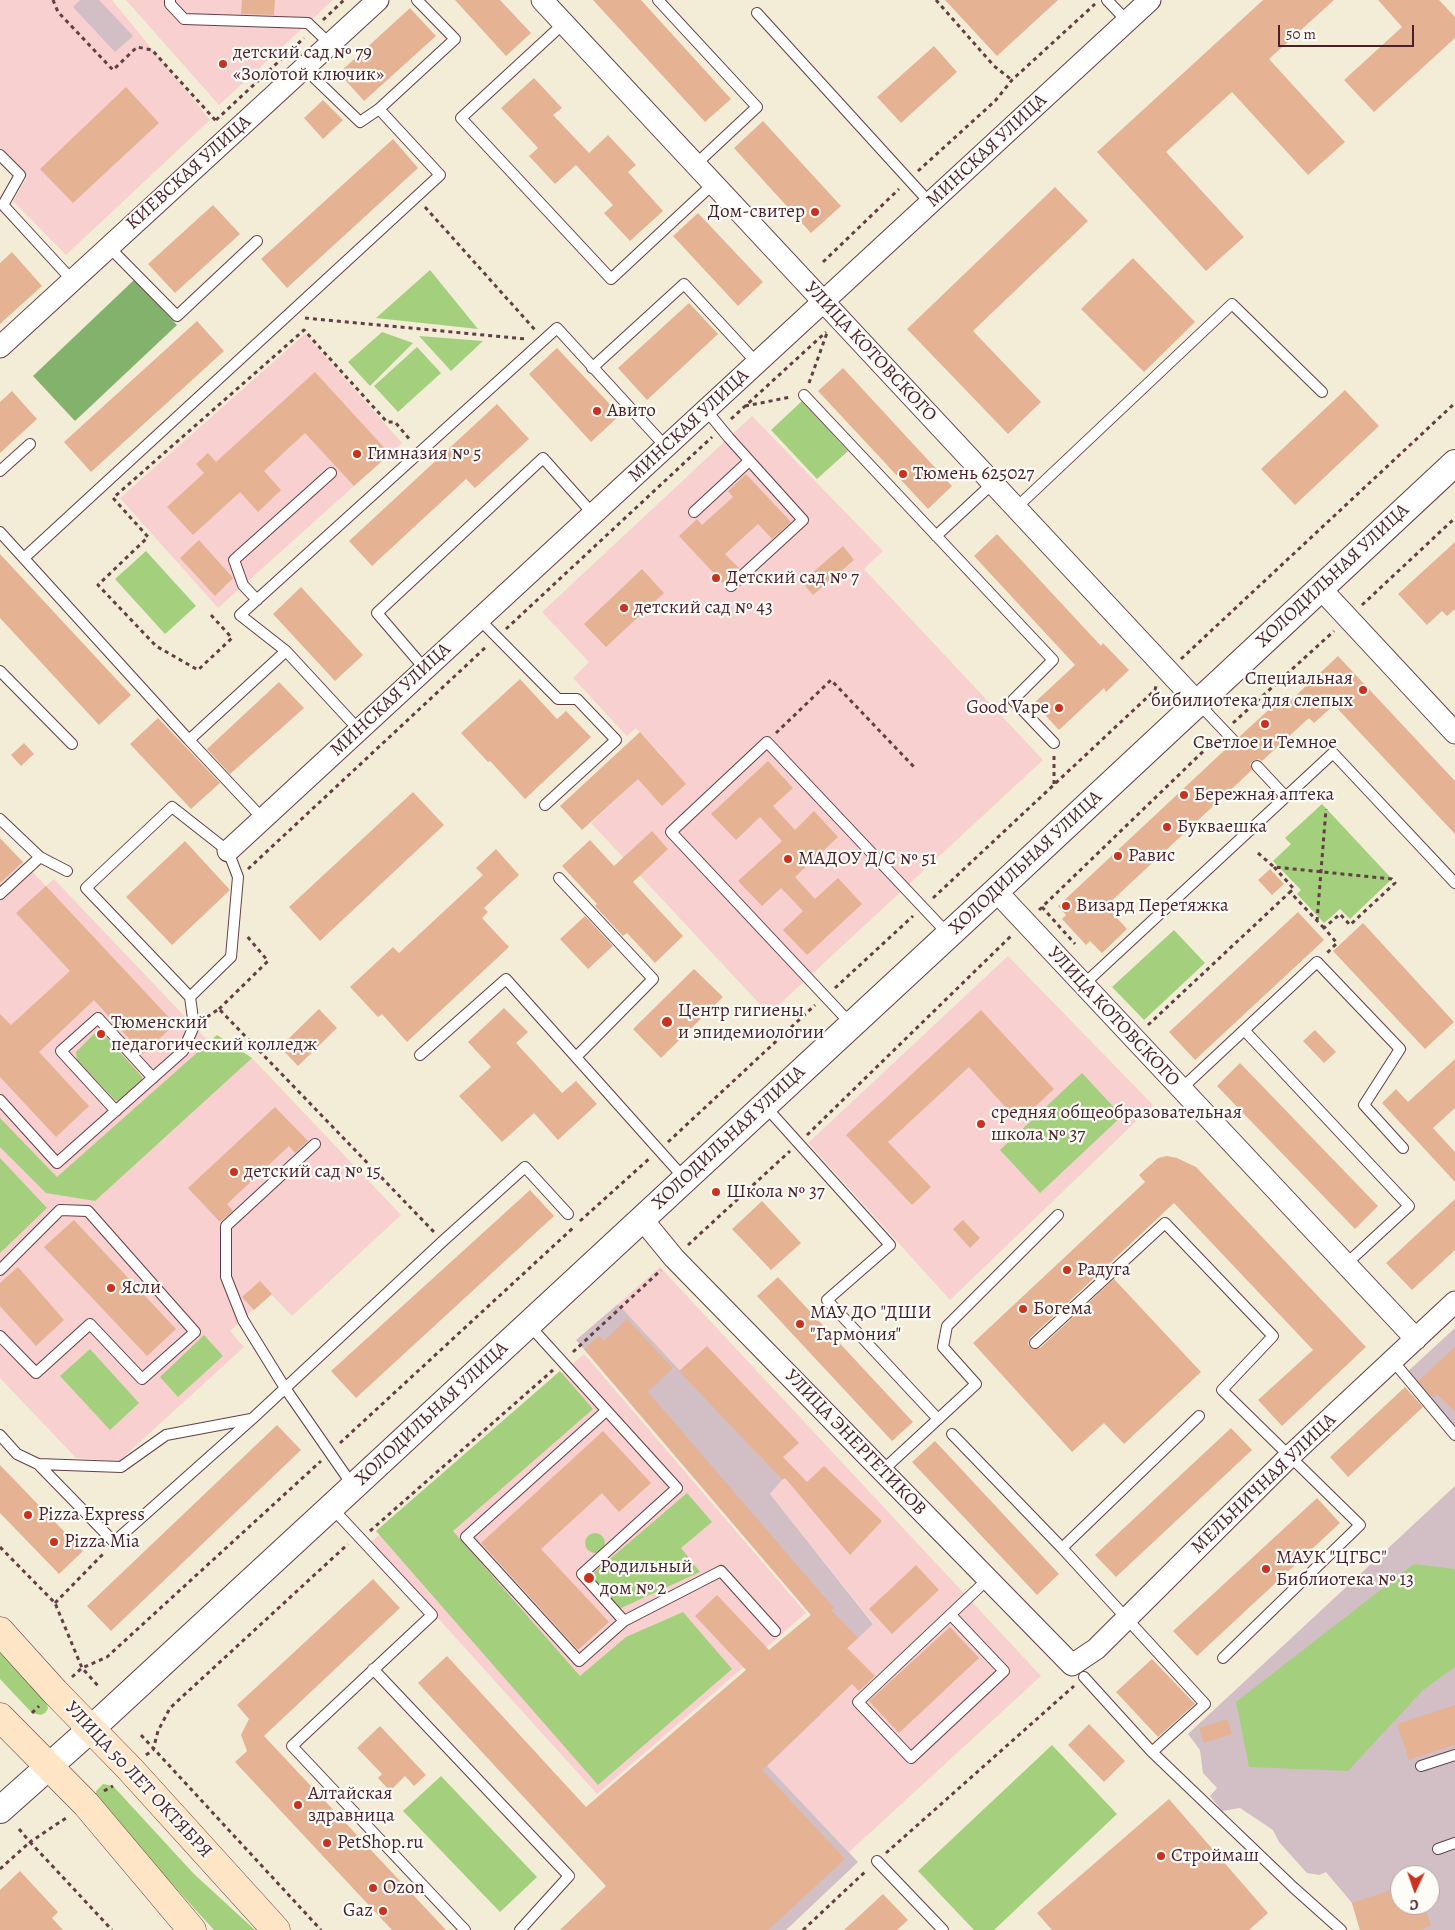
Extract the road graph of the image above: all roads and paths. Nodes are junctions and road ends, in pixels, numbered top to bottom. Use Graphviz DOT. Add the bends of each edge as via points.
graph roads {
  1 [pos="53,0"];
  2 [pos="170,0"];
  3 [pos="344,0"];
  4 [pos="378,0"];
  5 [pos="417,0"];
  6 [pos="542,0"];
  7 [pos="658,0"];
  8 [pos="936,0"];
  9 [pos="1099,0"];
  10 [pos="1107,0"];
  11 [pos="1150,0"];
  12 [pos="757,13"];
  13 [pos="1127,21"];
  14 [pos="563,24"];
  15 [pos="314,29"];
  16 [pos="330,44"];
  17 [pos="304,68"];
  18 [pos="1012,80"];
  19 [pos="379,109"];
  20 [pos="223,127"];
  21 [pos="0,155"];
  22 [pos="695,165"];
  23 [pos="908,179"];
  24 [pos="713,184"];
  25 [pos="416,197"];
  26 [pos="930,203"];
  27 [pos="257,241"];
  28 [pos="108,246"];
  29 [pos="823,262"];
  30 [pos="72,280"];
  31 [pos="823,302"];
  32 [pos="287,316"];
  33 [pos="304,330"];
  34 [pos="828,330"];
  35 [pos="835,337"];
  36 [pos="544,340"];
  37 [pos="0,347"];
  38 [pos="757,363"];
  39 [pos="592,368"];
  40 [pos="1322,392"];
  41 [pos="804,395"];
  42 [pos="1455,403"];
  43 [pos="745,406"];
  44 [pos="706,410"];
  45 [pos="721,429"];
  46 [pos="411,441"];
  47 [pos="30,444"];
  48 [pos="666,447"];
  49 [pos="749,461"];
  50 [pos="1455,463"];
  51 [pos="0,471"];
  52 [pos="331,473"];
  53 [pos="993,483"];
  54 [pos="1016,508"];
  55 [pos="694,512"];
  56 [pos="593,514"];
  57 [pos="1455,518"];
  58 [pos="0,532"];
  59 [pos="936,536"];
  60 [pos="24,558"];
  61 [pos="730,586"];
  62 [pos="1320,588"];
  63 [pos="257,600"];
  64 [pos="211,616"];
  65 [pos="1348,618"];
  66 [pos="479,619"];
  67 [pos="497,637"];
  68 [pos="286,651"];
  69 [pos="1181,659"];
  70 [pos="425,669"];
  71 [pos="0,671"];
  72 [pos="1156,682"];
  73 [pos="1198,703"];
  74 [pos="359,730"];
  75 [pos="1224,730"];
  76 [pos="1455,732"];
  77 [pos="189,740"];
  78 [pos="1234,741"];
  79 [pos="767,742"];
  80 [pos="72,744"];
  81 [pos="1054,744"];
  82 [pos="1257,766"];
  83 [pos="915,768"];
  84 [pos="1054,785"];
  85 [pos="1286,797"];
  86 [pos="545,805"];
  87 [pos="1326,809"];
  88 [pos="0,819"];
  89 [pos="263,819"];
  90 [pos="228,851"];
  91 [pos="1258,853"];
  92 [pos="40,857"];
  93 [pos="1274,867"];
  94 [pos="68,871"];
  95 [pos="1321,872"];
  96 [pos="243,874"];
  97 [pos="559,878"];
  98 [pos="1455,883"];
  99 [pos="996,892"];
  100 [pos="1290,892"];
  101 [pos="0,894"];
  102 [pos="923,907"];
  103 [pos="1042,907"];
  104 [pos="1317,921"];
  105 [pos="1024,923"];
  106 [pos="1324,928"];
  107 [pos="949,935"];
  108 [pos="1317,962"];
  109 [pos="1099,971"];
  110 [pos="1083,985"];
  111 [pos="825,996"];
  112 [pos="190,997"];
  113 [pos="852,1024"];
  114 [pos="194,1026"];
  115 [pos="1145,1028"];
  116 [pos="1244,1030"];
  117 [pos="420,1055"];
  118 [pos="576,1057"];
  119 [pos="153,1078"];
  120 [pos="1181,1089"];
  121 [pos="0,1100"];
  122 [pos="764,1105"];
  123 [pos="116,1110"];
  124 [pos="315,1144"];
  125 [pos="798,1144"];
  126 [pos="1403,1148"];
  127 [pos="659,1150"];
  128 [pos="684,1179"];
  129 [pos="568,1214"];
  130 [pos="1058,1215"];
  131 [pos="642,1219"];
  132 [pos="443,1241"];
  133 [pos="674,1258"];
  134 [pos="1345,1265"];
  135 [pos="0,1270"];
  136 [pos="1455,1302"];
  137 [pos="528,1324"];
  138 [pos="0,1336"];
  139 [pos="1416,1339"];
  140 [pos="1035,1344"];
  141 [pos="1393,1361"];
  142 [pos="562,1362"];
  143 [pos="285,1388"];
  144 [pos="606,1411"];
  145 [pos="1199,1416"];
  146 [pos="252,1418"];
  147 [pos="938,1419"];
  148 [pos="952,1434"];
  149 [pos="1455,1435"];
  150 [pos="0,1436"];
  151 [pos="330,1452"];
  152 [pos="1289,1457"];
  153 [pos="38,1464"];
  154 [pos="882,1471"];
  155 [pos="353,1487"];
  156 [pos="331,1507"];
  157 [pos="358,1535"];
  158 [pos="114,1542"];
  159 [pos="0,1547"];
  160 [pos="1062,1548"];
  161 [pos="988,1579"];
  162 [pos="54,1603"];
  163 [pos="951,1615"];
  164 [pos="1128,1618"];
  165 [pos="624,1621"];
  166 [pos="0,1631"];
  167 [pos="775,1631"];
  168 [pos="1223,1658"];
  169 [pos="82,1668"];
  170 [pos="374,1670"];
  171 [pos="1078,1671"];
  172 [pos="69,1679"];
  173 [pos="100,1688"];
  174 [pos="0,1717"];
  175 [pos="91,1729"];
  176 [pos="141,1735"];
  177 [pos="153,1750"];
  178 [pos="1152,1752"];
  179 [pos="1455,1755"];
  180 [pos="49,1766"];
  181 [pos="1421,1766"];
  182 [pos="0,1810"];
  183 [pos="70,1816"];
  184 [pos="19,1829"];
  185 [pos="30,1842"];
  186 [pos="1455,1843"];
  187 [pos="1438,1849"];
  188 [pos="877,1861"];
  189 [pos="0,1869"];
  190 [pos="937,1928"];
  191 [pos="112,1930"];
  192 [pos="192,1930"];
  193 [pos="276,1930"];
  194 [pos="321,1930"];
  195 [pos="465,1930"];
  196 [pos="520,1930"];
  197 [pos="803,1930"];
  198 [pos="1341,1930"];
  1 -- 20 [label="path" via="58,12 113,70 137,47 152,50"];
  2 -- 15 [label="lane" via="184,18 308,23"];
  3 -- 15 [label="path"];
  4 -- 16 [label="street, КИЕВСКАЯ УЛИЦА"];
  5 -- 19 [label="lane" via="455,39"];
  6 -- 14 [label="street, УЛИЦА КОТОВСКОГО"];
  7 -- 22 [label="lane" via="757,107"];
  8 -- 18 [label="path" via="994,66"];
  9 -- 18 [label="path"];
  10 -- 13 [label="lane"];
  11 -- 13 [label="street, МИНСКАЯ УЛИЦА"];
  12 -- 23 [label="lane"];
  13 -- 26 [label="street, МИНСКАЯ УЛИЦА"];
  14 -- 22 [label="street, УЛИЦА КОТОВСКОГО"];
  14 -- 24 [label="lane" via="461,118 611,279"];
  15 -- 16 [label="lane"];
  15 -- 20 [label="path"];
  16 -- 17 [label="street, КИЕВСКАЯ УЛИЦА"];
  17 -- 19 [label="lane" via="360,122"];
  17 -- 20 [label="street, КИЕВСКАЯ УЛИЦА"];
  18 -- 23 [label="path" via="995,101"];
  19 -- 25 [label="lane" via="440,175"];
  20 -- 28 [label="street, КИЕВСКАЯ УЛИЦА"];
  21 -- 30 [label="lane" via="20,175 3,205"];
  22 -- 24 [label="street, УЛИЦА КОТОВСКОГО"];
  23 -- 26 [label="lane"];
  23 -- 29 [label="path"];
  24 -- 31 [label="street, УЛИЦА КОТОВСКОГО"];
  25 -- 32 [label="lane"];
  25 -- 36 [label="path"];
  26 -- 31 [label="street, МИНСКАЯ УЛИЦА"];
  27 -- 28 [label="lane" via="177,316"];
  28 -- 30 [label="street, КИЕВСКАЯ УЛИЦА"];
  30 -- 37 [label="street, КИЕВСКАЯ УЛИЦА"];
  31 -- 38 [label="street, МИНСКАЯ УЛИЦА"];
  31 -- 53 [label="street, УЛИЦА КОТОВСКОГО"];
  32 -- 33 [label="path"];
  32 -- 36 [label="path"];
  32 -- 60 [label="lane"];
  33 -- 46 [label="path" via="387,422 395,422"];
  33 -- 64 [label="path" via="113,498 148,537 98,585 156,646 198,670 232,638"];
  34 -- 35 [label="path"];
  34 -- 41 [label="path"];
  34 -- 43 [label="path"];
  36 -- 39 [label="lane" via="557,328"];
  36 -- 63 [label="lane"];
  38 -- 39 [label="lane" via="684,284"];
  38 -- 44 [label="street, МИНСКАЯ УЛИЦА"];
  39 -- 48 [label="lane"];
  40 -- 54 [label="lane" via="1232,304"];
  41 -- 43 [label="path"];
  41 -- 59 [label="lane"];
  42 -- 69 [label="path"];
  43 -- 45 [label="path"];
  44 -- 45 [label="lane"];
  44 -- 48 [label="street, МИНСКАЯ УЛИЦА"];
  45 -- 49 [label="lane"];
  45 -- 67 [label="path"];
  47 -- 51 [label="lane"];
  48 -- 56 [label="street, МИНСКАЯ УЛИЦА"];
  49 -- 55 [label="lane"];
  49 -- 61 [label="lane" via="803,520"];
  50 -- 62 [label="street, ХОЛОДИЛЬНАЯ УЛИЦА"];
  52 -- 63 [label="lane" via="234,560 243,585"];
  53 -- 54 [label="street, УЛИЦА КОТОВСКОГО"];
  53 -- 59 [label="lane"];
  54 -- 73 [label="street, УЛИЦА КОТОВСКОГО"];
  56 -- 66 [label="street, МИНСКАЯ УЛИЦА"];
  56 -- 70 [label="lane" via="543,458 377,613"];
  57 -- 65 [label="path"];
  58 -- 60 [label="lane"];
  59 -- 81 [label="lane" via="1053,660 1013,700"];
  60 -- 77 [label="lane"];
  62 -- 65 [label="street"];
  62 -- 73 [label="street, ХОЛОДИЛЬНАЯ УЛИЦА"];
  63 -- 68 [label="lane" via="240,614"];
  65 -- 75 [label="path"];
  65 -- 76 [label="street"];
  66 -- 67 [label="lane"];
  66 -- 70 [label="street, МИНСКАЯ УЛИЦА"];
  67 -- 86 [label="lane" via="558,699 577,699 616,740"];
  67 -- 96 [label="path"];
  68 -- 74 [label="lane"];
  68 -- 77 [label="lane"];
  70 -- 74 [label="street, МИНСКАЯ УЛИЦА"];
  71 -- 80 [label="lane"];
  72 -- 84 [label="path" via="1156,690"];
  73 -- 75 [label="lane"];
  73 -- 99 [label="street, ХОЛОДИЛЬНАЯ УЛИЦА"];
  74 -- 89 [label="street, МИНСКАЯ УЛИЦА"];
  75 -- 78 [label="lane"];
  75 -- 103 [label="path"];
  77 -- 89 [label="lane"];
  79 -- 83 [label="path" via="831,680"];
  79 -- 102 [label="lane"];
  79 -- 111 [label="lane" via="670,832"];
  81 -- 84 [label="path"];
  82 -- 85 [label="lane"];
  84 -- 102 [label="path"];
  85 -- 98 [label="lane" via="1333,753"];
  85 -- 109 [label="lane"];
  87 -- 95 [label="path"];
  88 -- 92 [label="lane"];
  89 -- 90 [label="street, МИНСКАЯ УЛИЦА"];
  90 -- 112 [label="lane" via="238,877 231,957"];
  90 -- 112 [label="lane" via="172,807 86,888"];
  91 -- 93 [label="path"];
  92 -- 94 [label="lane"];
  92 -- 101 [label="lane"];
  93 -- 95 [label="path"];
  93 -- 100 [label="path" via="1294,889"];
  95 -- 104 [label="path"];
  95 -- 106 [label="path" via="1392,879 1395,883 1350,925 1340,914"];
  97 -- 118 [label="lane" via="653,979"];
  99 -- 105 [label="street, УЛИЦА КОТОВСКОГО"];
  99 -- 107 [label="street, ХОЛОДИЛЬНАЯ УЛИЦА"];
  100 -- 104 [label="path"];
  100 -- 115 [label="path"];
  102 -- 107 [label="lane"];
  102 -- 111 [label="path"];
  103 -- 105 [label="path"];
  103 -- 109 [label="path"];
  104 -- 106 [label="path"];
  105 -- 110 [label="street, УЛИЦА КОТОВСКОГО"];
  105 -- 125 [label="path"];
  106 -- 108 [label="path" via="1337,943"];
  107 -- 113 [label="street, ХОЛОДИЛЬНАЯ УЛИЦА"];
  108 -- 116 [label="lane"];
  108 -- 126 [label="lane" via="1400,1049 1364,1105"];
  109 -- 110 [label="lane"];
  110 -- 120 [label="street, УЛИЦА КОТОВСКОГО"];
  111 -- 113 [label="lane"];
  111 -- 127 [label="path"];
  112 -- 114 [label="lane"];
  113 -- 122 [label="street, ХОЛОДИЛЬНАЯ УЛИЦА"];
  114 -- 119 [label="lane" via="183,1051"];
  114 -- 132 [label="path" via="220,1009"];
  116 -- 120 [label="lane"];
  116 -- 134 [label="lane" via="1408,1206"];
  117 -- 118 [label="lane" via="506,979"];
  118 -- 127 [label="lane"];
  119 -- 123 [label="lane"];
  119 -- 123 [label="lane" via="98,1018 61,1051"];
  120 -- 134 [label="street, УЛИЦА КОТОВСКОГО"];
  121 -- 123 [label="lane" via="57,1163"];
  122 -- 125 [label="lane"];
  122 -- 128 [label="street, ХОЛОДИЛЬНАЯ УЛИЦА"];
  124 -- 143 [label="lane" via="226,1226 226,1277 243,1320"];
  125 -- 133 [label="path"];
  125 -- 147 [label="lane" via="890,1245 826,1300"];
  127 -- 128 [label="lane"];
  127 -- 151 [label="path"];
  128 -- 131 [label="street, ХОЛОДИЛЬНАЯ УЛИЦА"];
  129 -- 132 [label="lane" via="525,1167"];
  130 -- 147 [label="lane" via="947,1326 943,1347 976,1384"];
  131 -- 133 [label="street, УЛИЦА ЭНЕРГЕТИКОВ"];
  131 -- 137 [label="street, ХОЛОДИЛЬНАЯ УЛИЦА"];
  132 -- 143 [label="lane"];
  133 -- 142 [label="path"];
  133 -- 154 [label="street, УЛИЦА ЭНЕРГЕТИКОВ"];
  134 -- 139 [label="street, УЛИЦА КОТОВСКОГО"];
  135 -- 138 [label="lane" via="60,1210 88,1211 195,1332 142,1379 90,1324 36,1373"];
  136 -- 139 [label="street, МЕЛЬНИЧНАЯ УЛИЦА"];
  137 -- 142 [label="lane"];
  137 -- 155 [label="street, ХОЛОДИЛЬНАЯ УЛИЦА"];
  139 -- 141 [label="street, МЕЛЬНИЧНАЯ УЛИЦА"];
  140 -- 152 [label="lane" via="1165,1223 1273,1336 1222,1390"];
  141 -- 149 [label="lane"];
  141 -- 152 [label="street, МЕЛЬНИЧНАЯ УЛИЦА"];
  142 -- 144 [label="lane"];
  142 -- 157 [label="path" via="368,1533"];
  143 -- 146 [label="lane"];
  143 -- 151 [label="lane"];
  144 -- 165 [label="lane" via="677,1488 582,1574"];
  144 -- 165 [label="lane" via="466,1537 578,1661"];
  145 -- 160 [label="lane"];
  146 -- 153 [label="lane" via="166,1435 121,1467"];
  146 -- 158 [label="lane"];
  147 -- 154 [label="lane"];
  148 -- 160 [label="lane"];
  150 -- 153 [label="lane" via="17,1454"];
  151 -- 155 [label="lane"];
  151 -- 169 [label="path" via="107,1657"];
  152 -- 164 [label="street, МЕЛЬНИЧНАЯ УЛИЦА"];
  152 -- 168 [label="lane" via="1360,1525"];
  153 -- 158 [label="lane"];
  154 -- 161 [label="street, УЛИЦА ЭНЕРГЕТИКОВ"];
  155 -- 156 [label="street, ХОЛОДИЛЬНАЯ УЛИЦА"];
  156 -- 157 [label="lane"];
  156 -- 175 [label="street, ХОЛОДИЛЬНАЯ УЛИЦА"];
  157 -- 170 [label="lane" via="432,1614"];
  157 -- 177 [label="path" via="170,1708"];
  158 -- 162 [label="path"];
  159 -- 162 [label="path"];
  160 -- 164 [label="lane"];
  161 -- 163 [label="lane"];
  161 -- 171 [label="street, УЛИЦА ЭНЕРГЕТИКОВ"];
  162 -- 169 [label="path"];
  163 -- 163 [label="lane" via="858,1702 911,1758 1004,1671"];
  164 -- 171 [label="street, МЕЛЬНИЧНАЯ УЛИЦА"];
  164 -- 178 [label="lane" via="1205,1704"];
  165 -- 167 [label="lane" via="721,1571"];
  166 -- 175 [label="main road, УЛИЦА 50 ЛЕТ ОКТЯБРЯ"];
  169 -- 172 [label="path"];
  169 -- 173 [label="path"];
  170 -- 195 [label="lane" via="292,1746"];
  170 -- 196 [label="lane" via="569,1876"];
  171 -- 178 [label="lane"];
  171 -- 188 [label="path"];
  174 -- 180 [label="main road"];
  175 -- 180 [label="street, ХОЛОДИЛЬНАЯ УЛИЦА"];
  175 -- 193 [label="main road, УЛИЦА 50 ЛЕТ ОКТЯБРЯ"];
  176 -- 177 [label="path"];
  177 -- 194 [label="path"];
  178 -- 198 [label="lane"];
  179 -- 181 [label="lane"];
  180 -- 182 [label="street, ХОЛОДИЛЬНАЯ УЛИЦА"];
  180 -- 192 [label="main road" via="86,1804"];
  183 -- 185 [label="path"];
  184 -- 185 [label="path"];
  185 -- 189 [label="path"];
  185 -- 191 [label="path"];
  186 -- 187 [label="lane"];
  188 -- 190 [label="lane"];
  188 -- 197 [label="path"];
}
